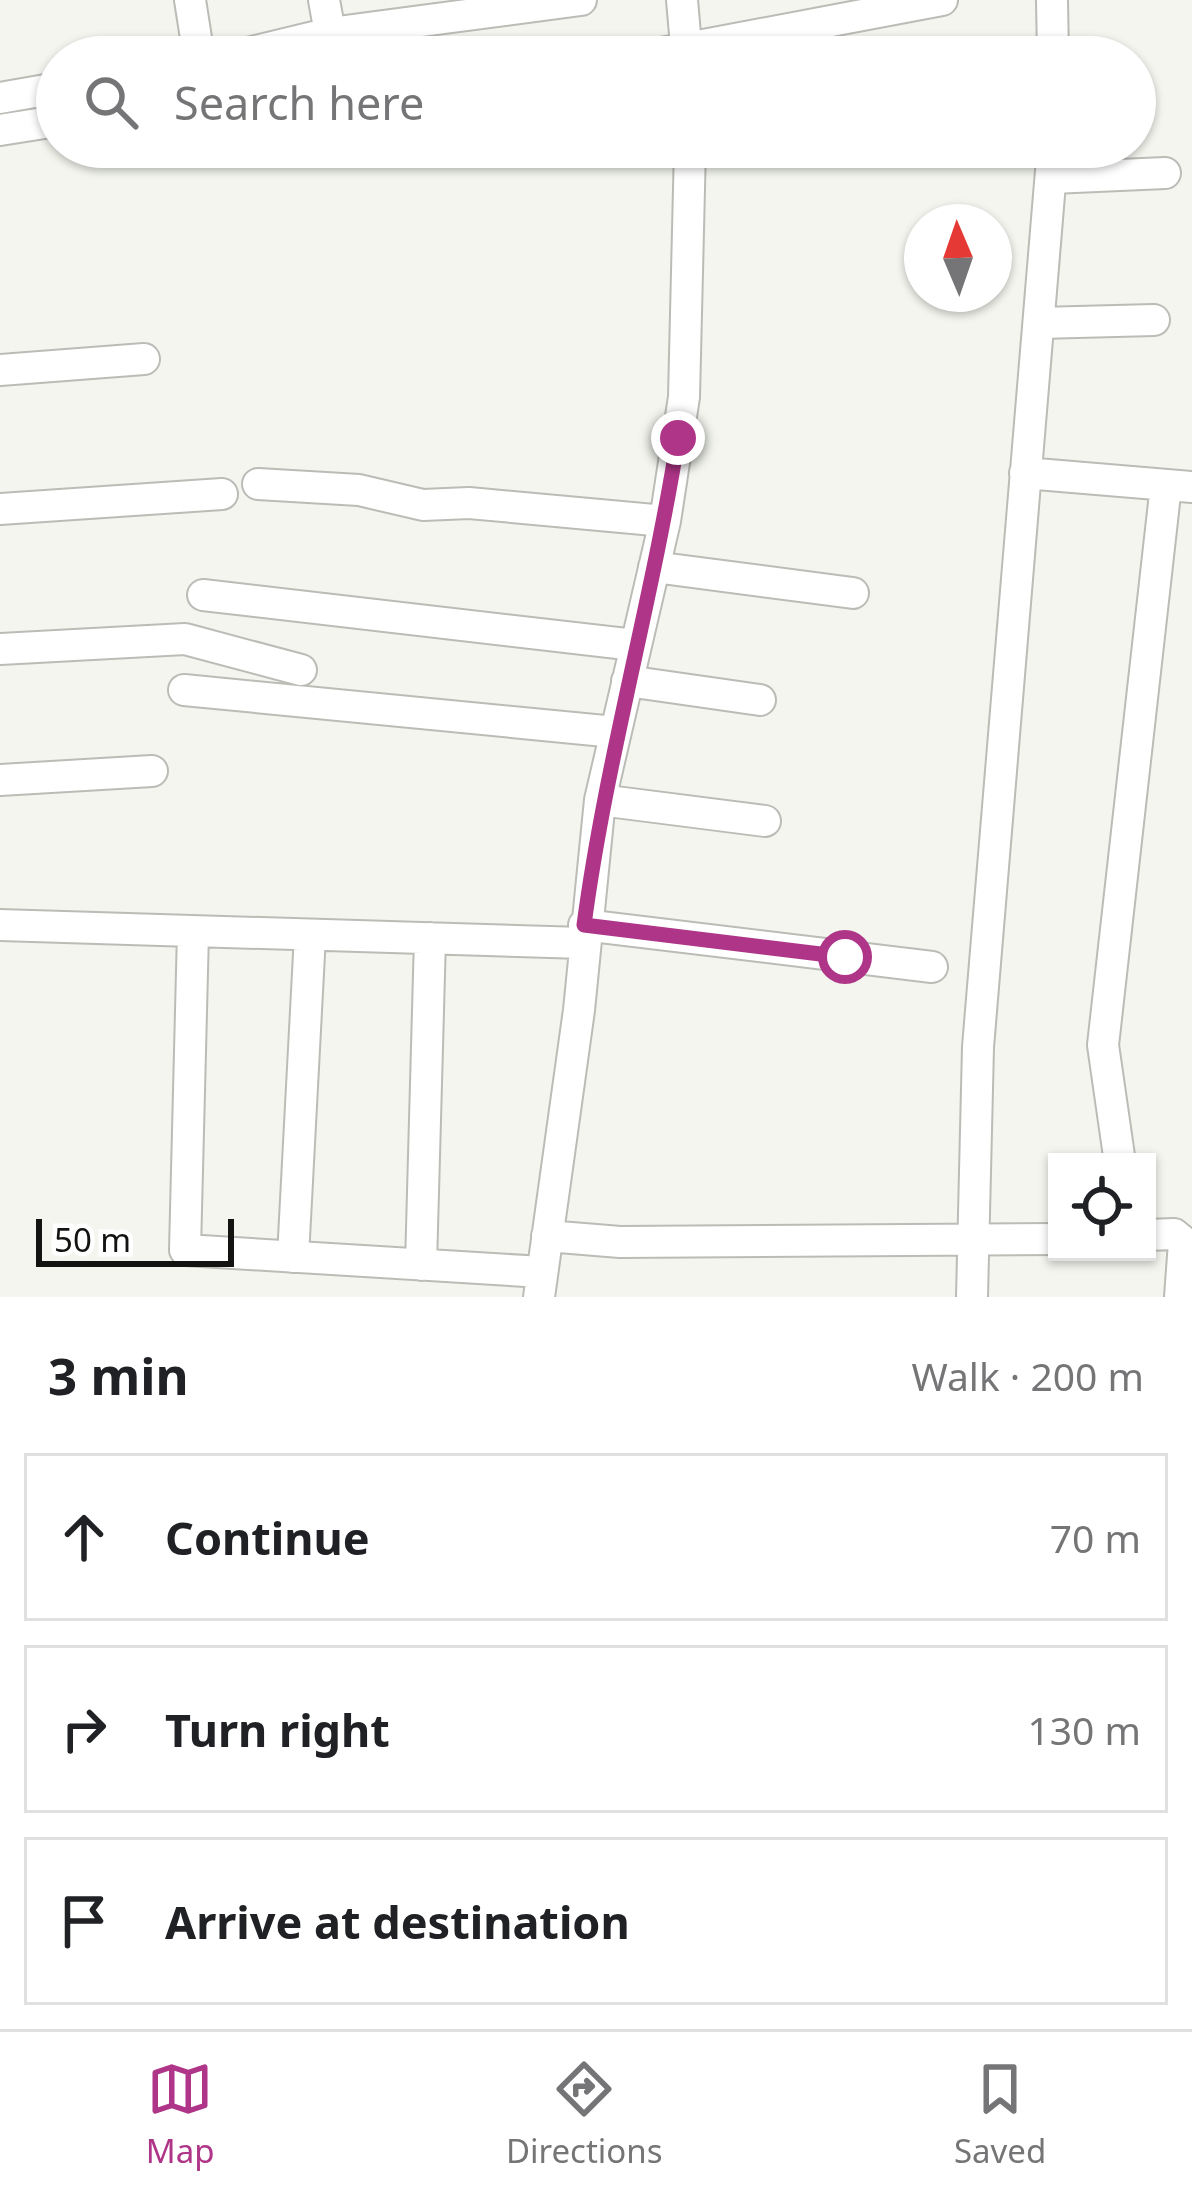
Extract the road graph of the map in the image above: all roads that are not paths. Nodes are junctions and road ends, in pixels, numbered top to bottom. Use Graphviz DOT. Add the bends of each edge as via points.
graph roads {
  1 [pos="190,0"];
  2 [pos="324,0"];
  3 [pos="581,0"];
  4 [pos="682,0"];
  5 [pos="942,0"];
  6 [pos="1052,0"];
  7 [pos="517,4"];
  8 [pos="330,33"];
  9 [pos="196,36"];
  10 [pos="318,36"];
  11 [pos="685,36"];
  12 [pos="772,36"];
  13 [pos="1053,36"];
  14 [pos="36,92"];
  15 [pos="0,98"];
  16 [pos="36,124"];
  17 [pos="0,130"];
  18 [pos="689,168"];
  19 [pos="1052,168"];
  20 [pos="1114,168"];
  21 [pos="1165,173"];
  22 [pos="1154,320"];
  23 [pos="1039,323"];
  24 [pos="144,359"];
  25 [pos="0,370"];
  26 [pos="1025,473"];
  27 [pos="258,484"];
  28 [pos="1179,486"];
  29 [pos="222,494"];
  30 [pos="0,509"];
  31 [pos="664,521"];
  32 [pos="654,567"];
  33 [pos="853,593"];
  34 [pos="203,595"];
  35 [pos="635,645"];
  36 [pos="0,649"];
  37 [pos="301,670"];
  38 [pos="627,680"];
  39 [pos="184,690"];
  40 [pos="760,700"];
  41 [pos="616,732"];
  42 [pos="152,772"];
  43 [pos="0,780"];
  44 [pos="600,800"];
  45 [pos="765,821"];
  46 [pos="0,926"];
  47 [pos="193,932"];
  48 [pos="583,934"];
  49 [pos="310,935"];
  50 [pos="430,938"];
  51 [pos="932,967"];
  52 [pos="1119,1153"];
  53 [pos="1156,1235"];
  54 [pos="547,1236"];
  55 [pos="1048,1239"];
  56 [pos="974,1242"];
  57 [pos="293,1257"];
  58 [pos="421,1265"];
  59 [pos="540,1284"];
  60 [pos="972,1297"];
  61 [pos="1180,1297"];
  1 -- 9 [label="street"];
  2 -- 8 [label="street"];
  3 -- 7 [label="street"];
  4 -- 11 [label="street"];
  5 -- 12 [label="street"];
  6 -- 13 [label="street"];
  7 -- 8 [label="street"];
  8 -- 10 [label="street"];
  14 -- 15 [label="street"];
  16 -- 17 [label="street"];
  18 -- 31 [label="street" via="684,397"];
  19 -- 23 [label="street"];
  20 -- 21 [label="street"];
  22 -- 23 [label="street"];
  23 -- 26 [label="street"];
  24 -- 25 [label="street"];
  26 -- 28 [label="street"];
  26 -- 56 [label="street" via="978,1047"];
  27 -- 31 [label="street"];
  28 -- 52 [label="street" via="1103,1045"];
  29 -- 30 [label="street"];
  31 -- 32 [label="street"];
  32 -- 33 [label="street"];
  32 -- 35 [label="street"];
  34 -- 35 [label="street"];
  35 -- 38 [label="street"];
  36 -- 37 [label="street" via="185,639"];
  38 -- 40 [label="street"];
  38 -- 41 [label="street"];
  39 -- 41 [label="street"];
  41 -- 44 [label="street"];
  42 -- 43 [label="street"];
  44 -- 45 [label="street"];
  44 -- 48 [label="street"];
  46 -- 47 [label="street"];
  47 -- 49 [label="street"];
  47 -- 57 [label="street" via="185,1250"];
  48 -- 50 [label="street"];
  48 -- 51 [label="street"];
  48 -- 54 [label="street"];
  49 -- 50 [label="street"];
  49 -- 57 [label="street"];
  50 -- 58 [label="street"];
  53 -- 61 [label="street" via="1184,1242"];
  54 -- 56 [label="street"];
  54 -- 59 [label="street"];
  55 -- 56 [label="street"];
  56 -- 60 [label="street"];
  57 -- 58 [label="street"];
  58 -- 59 [label="street"];
}
